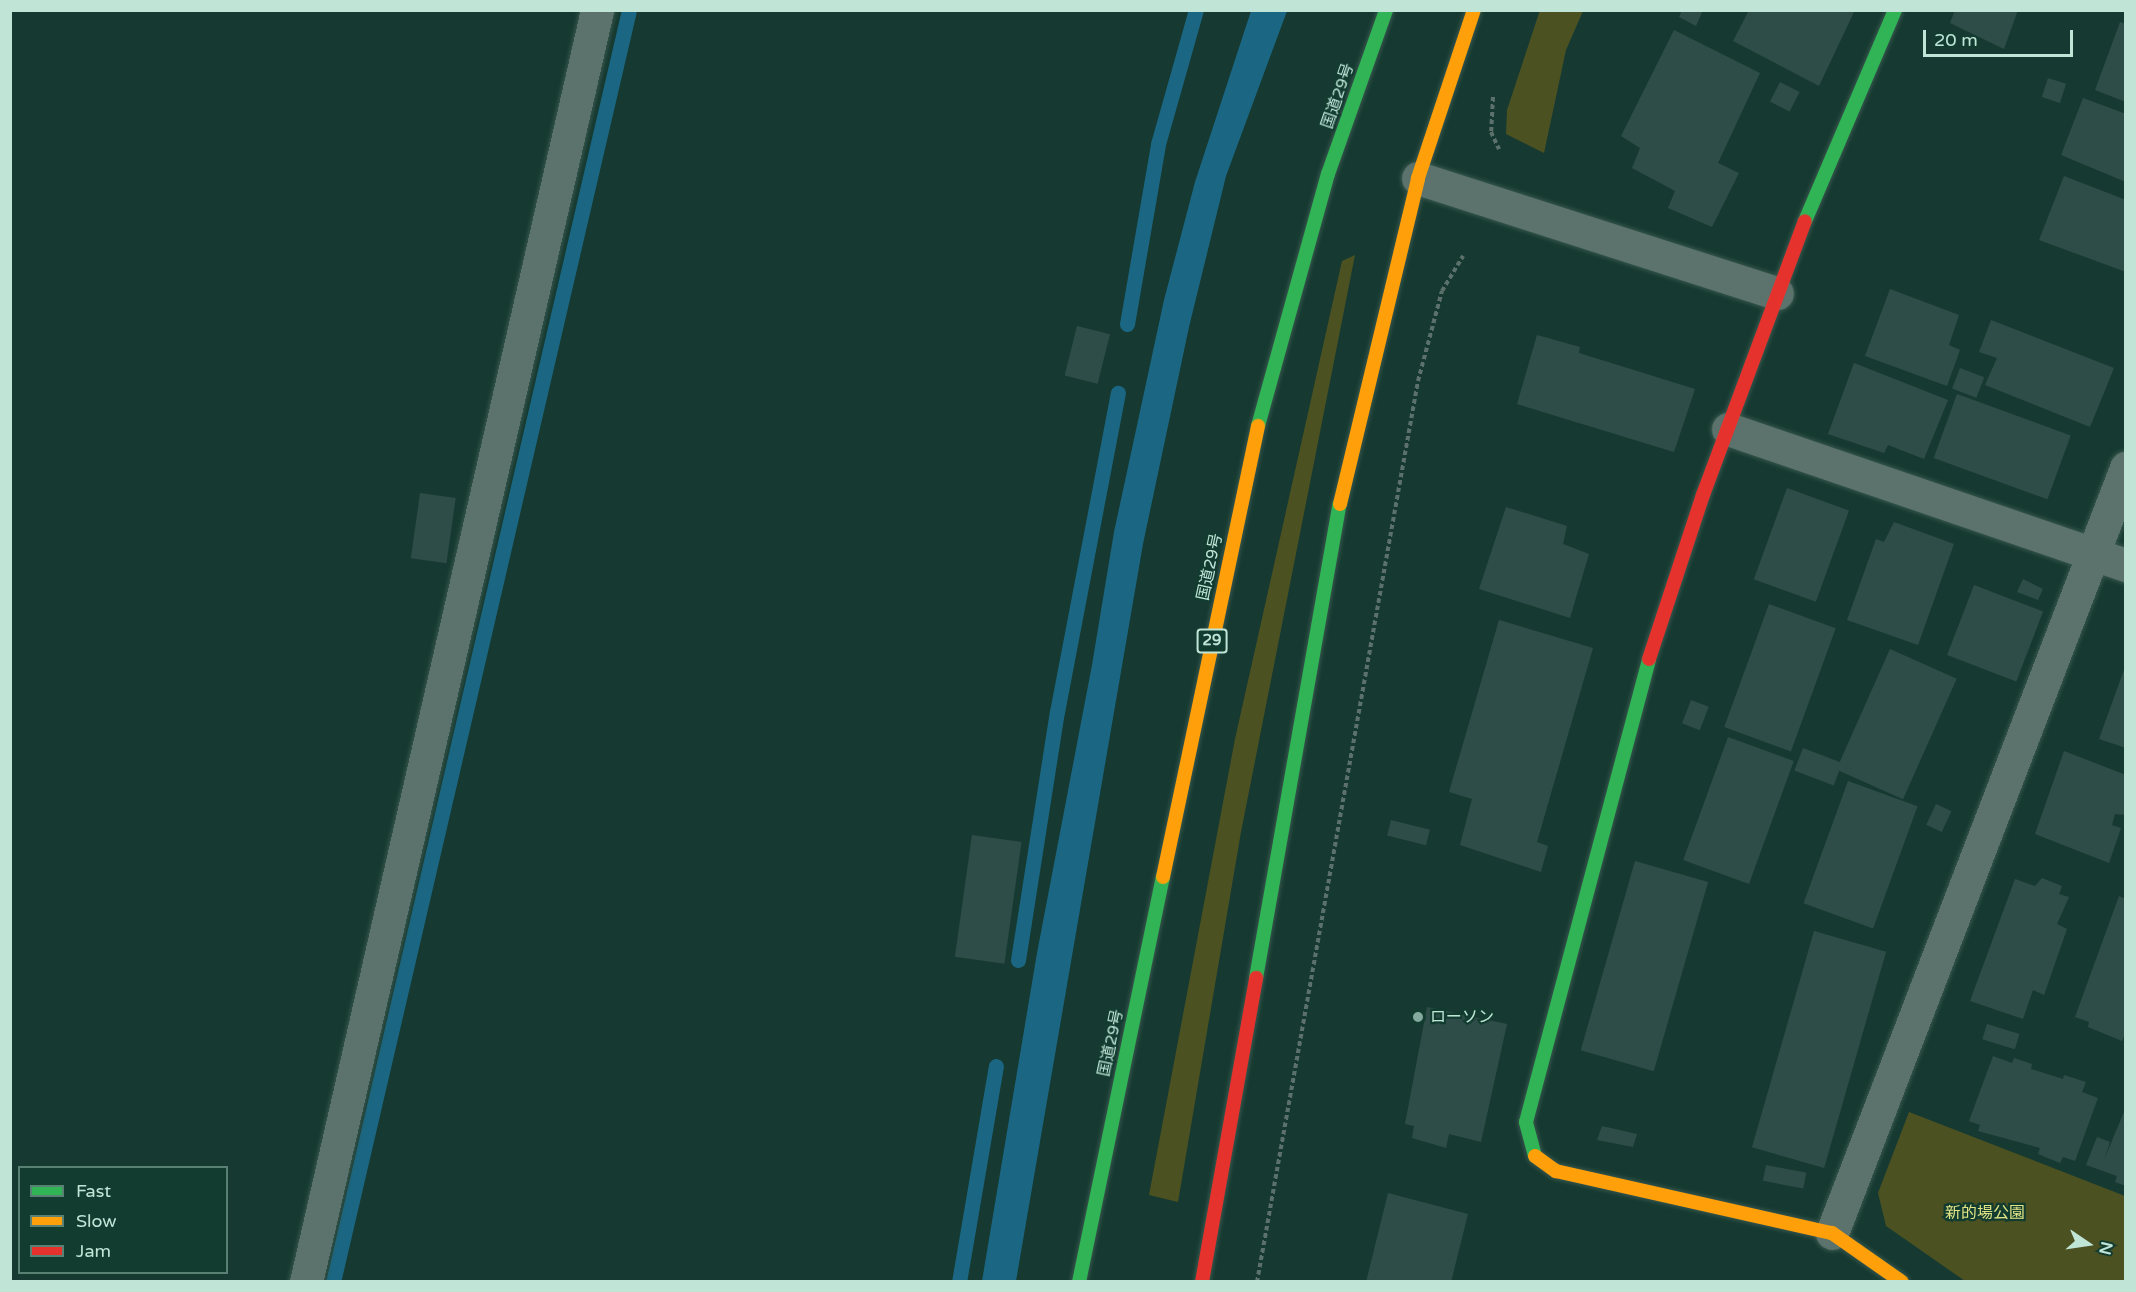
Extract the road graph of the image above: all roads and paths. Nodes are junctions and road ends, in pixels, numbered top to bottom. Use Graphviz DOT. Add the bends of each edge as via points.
graph roads {
  1 [pos="597,10"];
  2 [pos="1386,10"];
  3 [pos="1474,10"];
  4 [pos="1895,10"];
  5 [pos="1495,90"];
  6 [pos="1498,149"];
  7 [pos="1418,178"];
  8 [pos="1463,256"];
  9 [pos="1777,293"];
  10 [pos="1728,429"];
  11 [pos="2126,468"];
  12 [pos="2092,554"];
  13 [pos="2126,565"];
  14 [pos="1832,1233"];
  15 [pos="306,1281"];
  16 [pos="1079,1281"];
  17 [pos="1202,1281"];
  18 [pos="1257,1281"];
  19 [pos="1902,1281"];
  1 -- 15 [label="street"];
  2 -- 16 [label="main road, 国道29号 / 29" via="1328,174 1251,453"];
  3 -- 7 [label="main road"];
  4 -- 9 [label="main road"];
  5 -- 6 [label="path" via="1491,132"];
  7 -- 9 [label="street"];
  7 -- 17 [label="main road" via="1344,483"];
  8 -- 18 [label="path" via="1442,291 1418,381"];
  9 -- 10 [label="main road"];
  10 -- 12 [label="street"];
  10 -- 14 [label="main road" via="1641,682 1526,1122 1533,1154 1556,1172"];
  11 -- 12 [label="street"];
  12 -- 13 [label="street"];
  12 -- 14 [label="street"];
  14 -- 19 [label="main road"];
}
